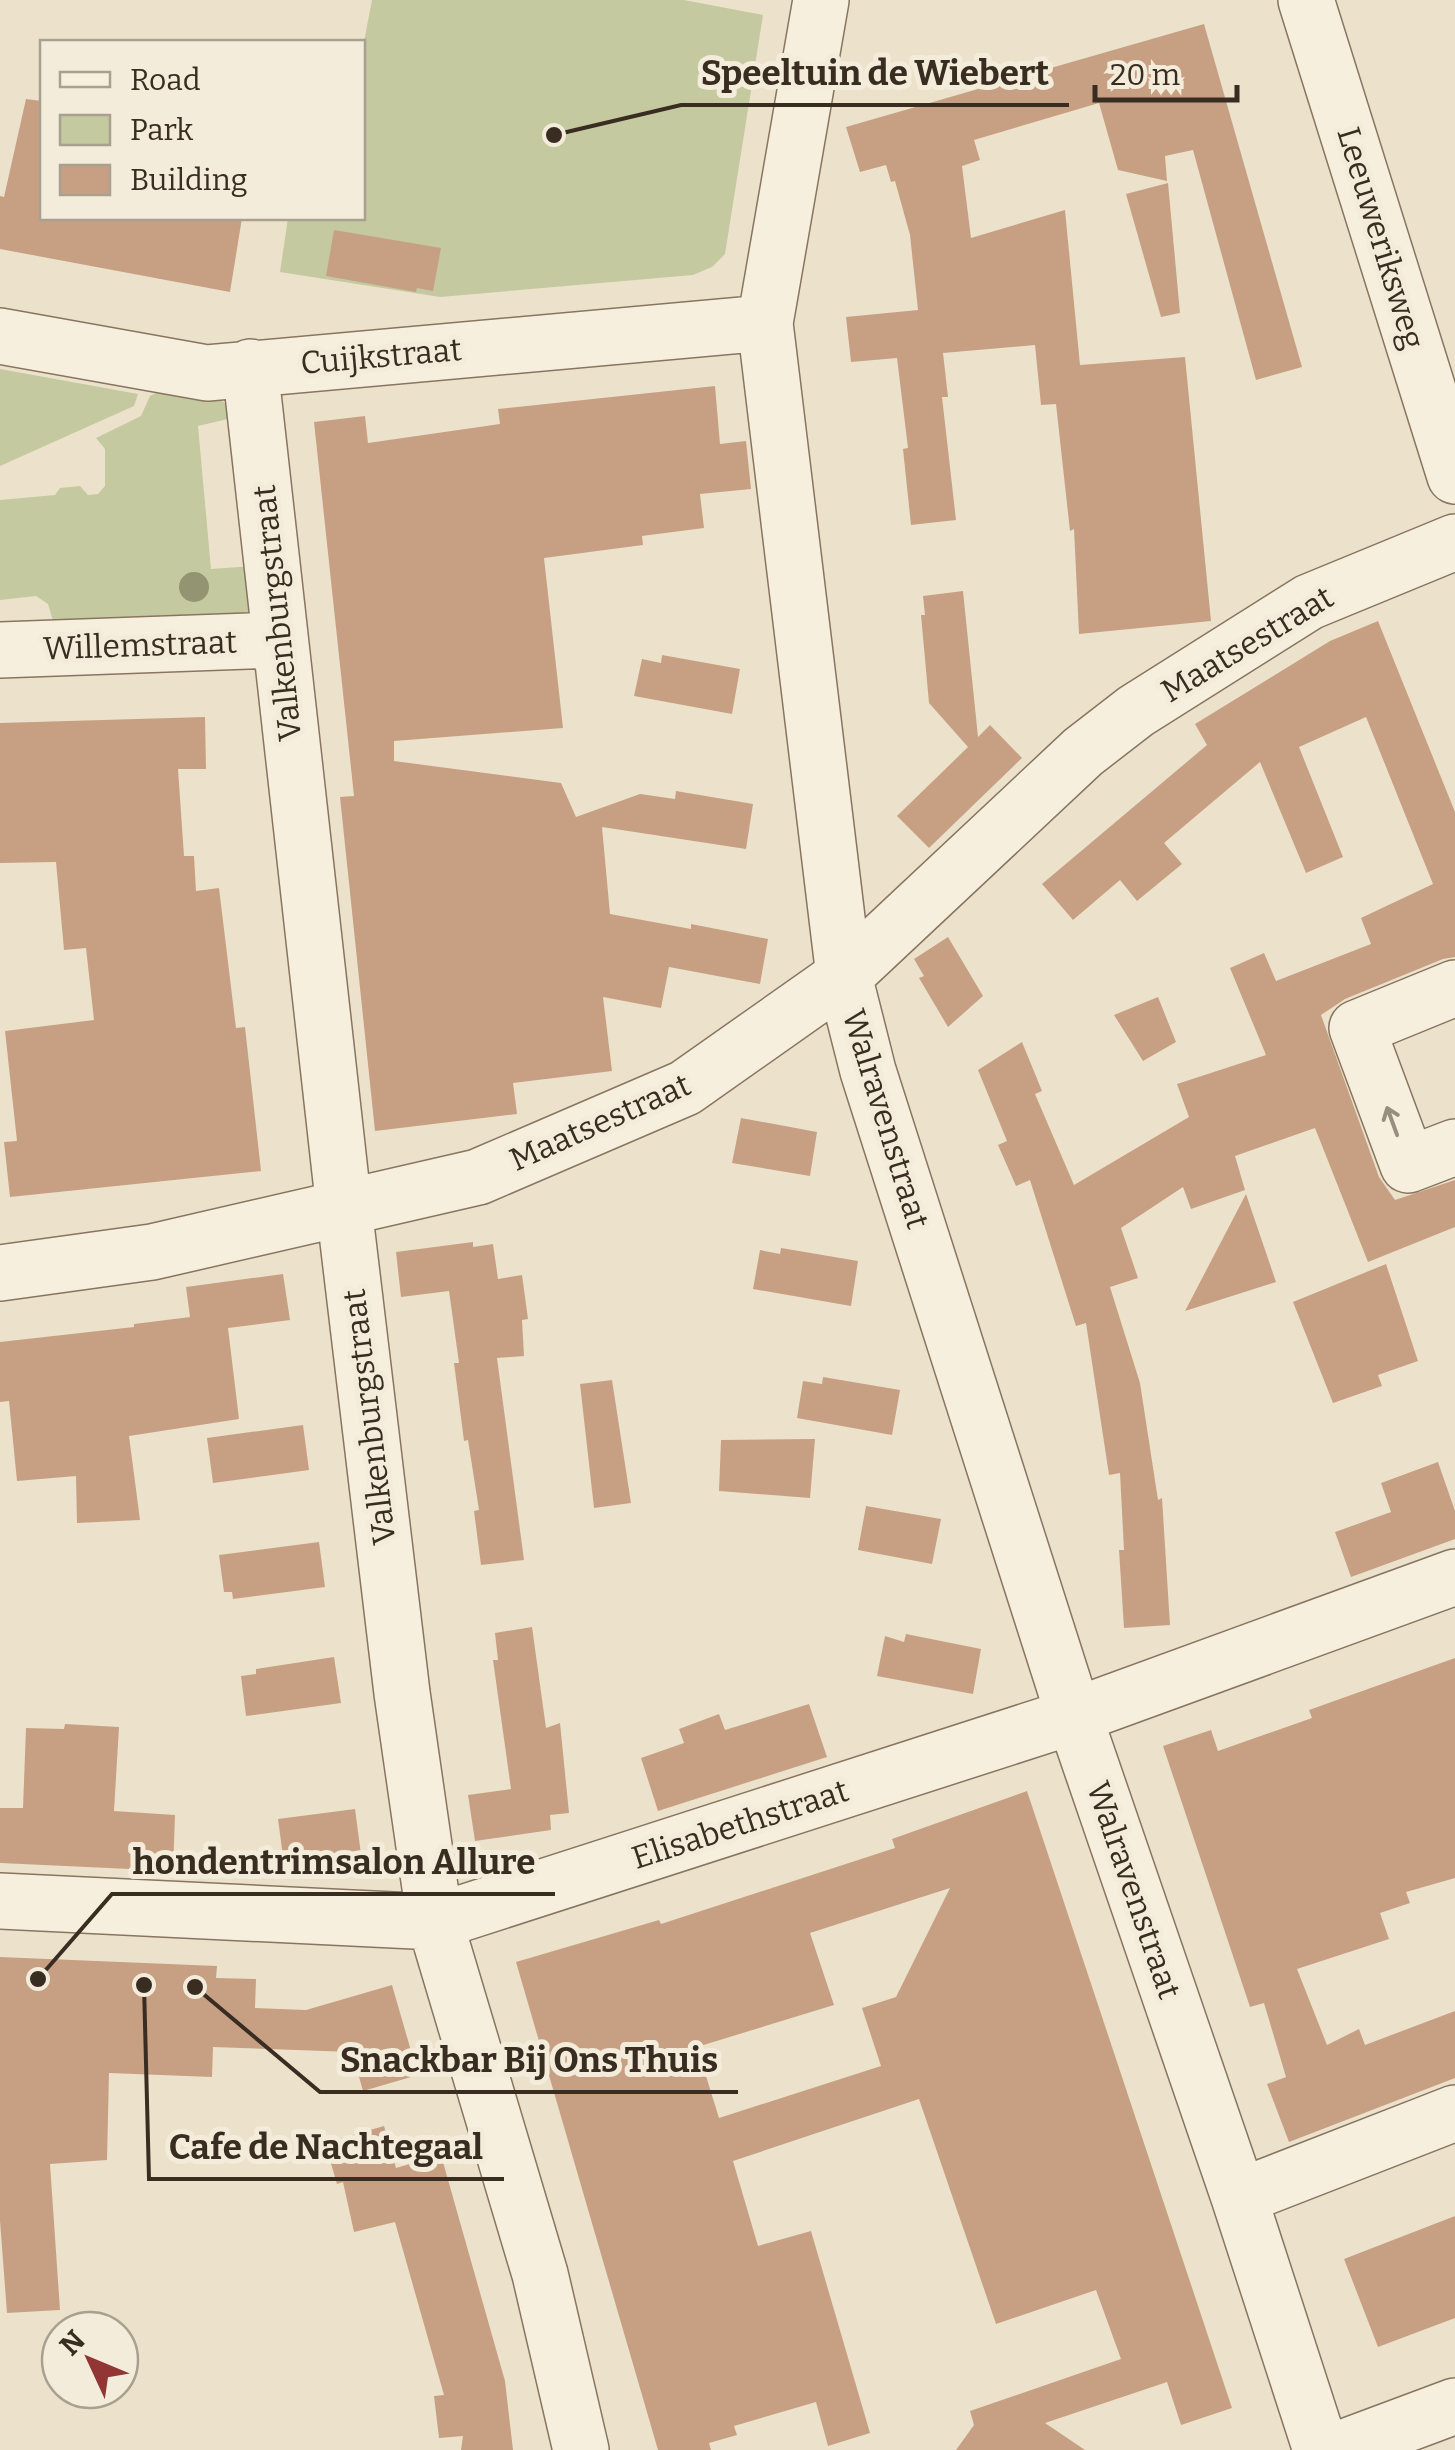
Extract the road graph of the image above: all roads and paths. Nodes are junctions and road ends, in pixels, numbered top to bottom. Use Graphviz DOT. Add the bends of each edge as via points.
graph roads {
  1 [pos="821,0"];
  2 [pos="1306,0"];
  3 [pos="765,323"];
  4 [pos="0,336"];
  5 [pos="250,367"];
  6 [pos="1455,476"];
  7 [pos="1455,542"];
  8 [pos="279,640"];
  9 [pos="0,650"];
  10 [pos="844,976"];
  11 [pos="1455,988"];
  12 [pos="1455,1147"];
  13 [pos="344,1208"];
  14 [pos="0,1274"];
  15 [pos="1455,1577"];
  16 [pos="1074,1716"];
  17 [pos="0,1901"];
  18 [pos="435,1922"];
  19 [pos="1455,2113"];
  20 [pos="1239,2196"];
  21 [pos="1455,2406"];
  22 [pos="581,2450"];
  23 [pos="1321,2450"];
  24 [pos="1337,2450"];
  1 -- 3 [label="street, Walravenstraat"];
  2 -- 6 [label="street, Leeuweriksweg"];
  3 -- 5 [label="street, Cuijkstraat"];
  3 -- 10 [label="street, Walravenstraat"];
  4 -- 5 [label="street, Cuijkstraat" via="207,373"];
  5 -- 8 [label="street, Valkenburgstraat"];
  7 -- 10 [label="street, Maatsestraat" via="1309,602 1136,711 1083,752"];
  8 -- 9 [label="street, Willemstraat"];
  8 -- 13 [label="street, Valkenburgstraat"];
  10 -- 13 [label="street, Maatsestraat" via="685,1088 478,1176"];
  10 -- 16 [label="street, Walravenstraat" via="868,1071"];
  12 -- 11 [label="street, one-way" via="1408,1166 1357,1028"];
  13 -- 14 [label="street, Maatsestraat" via="152,1252"];
  13 -- 18 [label="street, Valkenburgstraat"];
  15 -- 16 [label="street, Elisabethstraat"];
  16 -- 18 [label="street, Elisabethstraat"];
  16 -- 20 [label="street, Walravenstraat"];
  17 -- 18 [label="street, Elisabethstraat"];
  18 -- 22 [label="street, Valkenburgstraat" via="540,2274"];
  19 -- 20 [label="street"];
  20 -- 23 [label="street, Walravenstraat"];
  21 -- 24 [label="street"];
}
